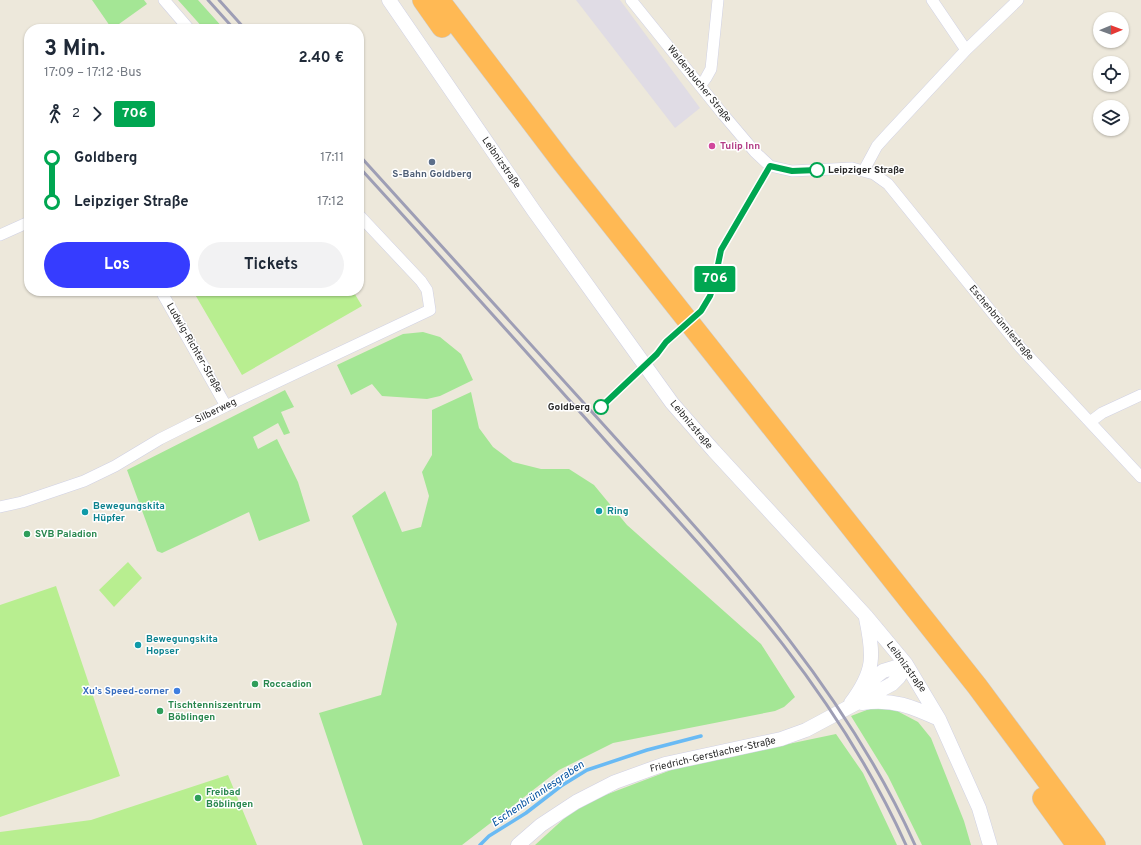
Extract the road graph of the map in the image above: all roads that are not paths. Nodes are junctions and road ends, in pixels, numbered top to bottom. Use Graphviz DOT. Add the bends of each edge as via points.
graph roads {
  1 [pos="164,0"];
  2 [pos="389,0"];
  3 [pos="422,0"];
  4 [pos="440,0"];
  5 [pos="631,0"];
  6 [pos="718,0"];
  7 [pos="932,0"];
  8 [pos="1018,0"];
  9 [pos="185,24"];
  10 [pos="966,50"];
  11 [pos="700,86"];
  12 [pos="864,170"];
  13 [pos="364,219"];
  14 [pos="24,224"];
  15 [pos="0,235"];
  16 [pos="164,296"];
  17 [pos="1141,396"];
  18 [pos="226,406"];
  19 [pos="1090,422"];
  20 [pos="1141,477"];
  21 [pos="0,507"];
  22 [pos="866,616"];
  23 [pos="906,664"];
  24 [pos="864,686"];
  25 [pos="850,705"];
  26 [pos="940,719"];
  27 [pos="518,845"];
  28 [pos="990,845"];
  29 [pos="1077,845"];
  30 [pos="1095,845"];
  1 -- 9 [label="street"];
  2 -- 22 [label="street, Leibnizstraße" via="539,218 672,403 742,483"];
  3 -- 29 [label="highway" via="549,168 659,304 968,699"];
  4 -- 30 [label="highway" via="563,163 977,686"];
  5 -- 11 [label="street, Waldenbucher Straße"];
  6 -- 11 [label="street" via="710,69"];
  7 -- 10 [label="street"];
  8 -- 10 [label="street"];
  10 -- 12 [label="street" via="877,146"];
  11 -- 12 [label="street, Waldenbucher Straße" via="755,152 770,166 792,171 852,168"];
  12 -- 19 [label="street, Eschenbrünnlestraße" via="882,179 895,191 1020,347"];
  13 -- 18 [label="street, Silberweg" via="421,281 427,290 430,310"];
  14 -- 15 [label="street"];
  16 -- 18 [label="street, Ludwig-Richter-Straße"];
  17 -- 19 [label="street" via="1102,413"];
  18 -- 21 [label="street, Silberweg" via="84,480"];
  19 -- 20 [label="street, Eschenbrünnlestraße"];
  22 -- 23 [label="street, Leibnizstraße"];
  22 -- 24 [label="street, Friedrich-Gerstlacher-Straße" via="872,658"];
  23 -- 24 [label="street, Friedrich-Gerstlacher-Straße" via="883,671"];
  23 -- 25 [label="street, Friedrich-Gerstlacher-Straße" via="892,684"];
  23 -- 26 [label="street, Leibnizstraße"];
  24 -- 25 [label="street, Friedrich-Gerstlacher-Straße"];
  25 -- 26 [label="street, Friedrich-Gerstlacher-Straße" via="874,701 904,704"];
  25 -- 27 [label="street, Friedrich-Gerstlacher-Straße" via="806,730 781,739 665,764 614,782 576,802 541,825"];
  26 -- 28 [label="street, Leibnizstraße" via="979,808"];
}
